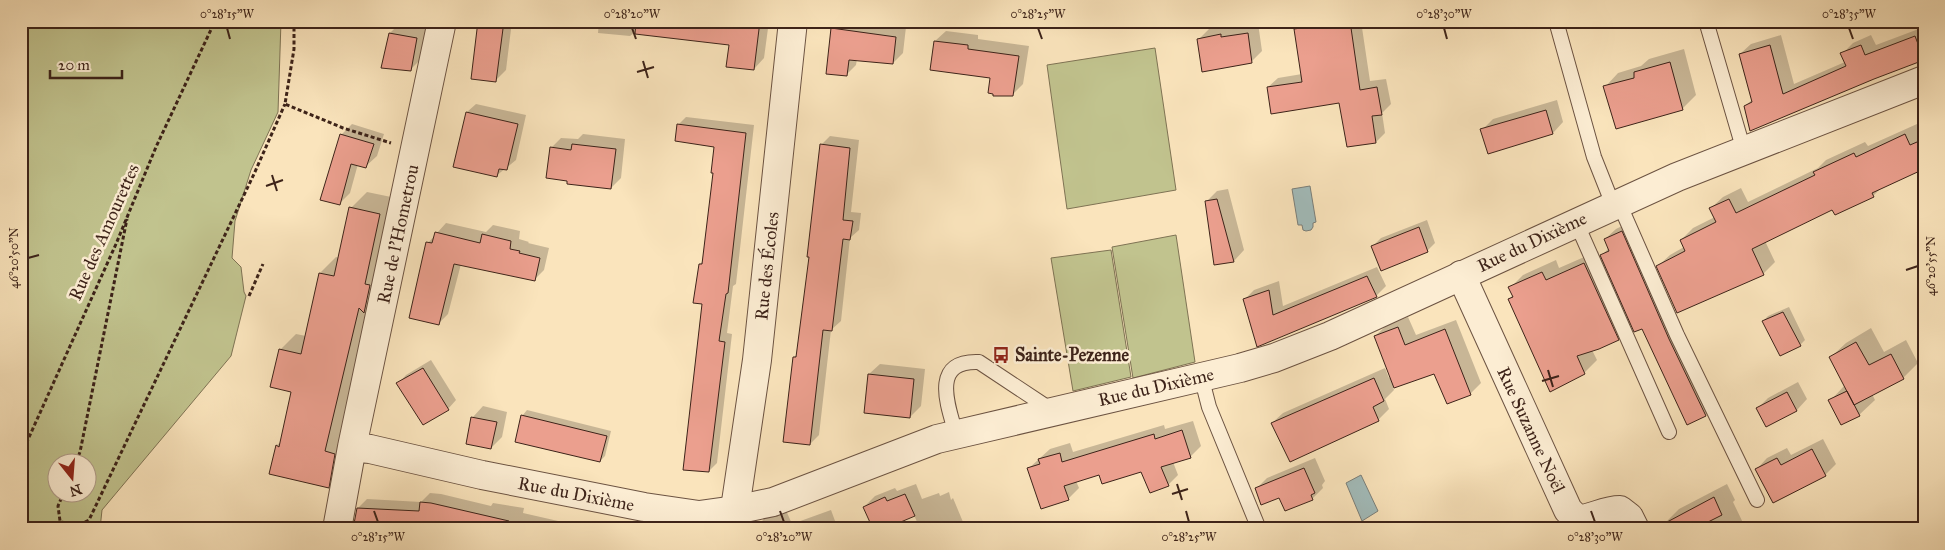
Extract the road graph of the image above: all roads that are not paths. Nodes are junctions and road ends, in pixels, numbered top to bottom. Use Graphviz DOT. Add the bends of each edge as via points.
graph roads {
  1 [pos="442,21"];
  2 [pos="793,21"];
  3 [pos="1556,21"];
  4 [pos="1706,21"];
  5 [pos="1924,80"];
  6 [pos="1744,151"];
  7 [pos="1616,204"];
  8 [pos="1576,222"];
  9 [pos="1461,275"];
  10 [pos="1201,376"];
  11 [pos="1054,411"];
  12 [pos="1669,432"];
  13 [pos="956,434"];
  14 [pos="352,447"];
  15 [pos="1757,500"];
  16 [pos="733,519"];
  17 [pos="337,529"];
  18 [pos="1259,529"];
  19 [pos="1635,529"];
  1 -- 14 [label="street, Rue de l'Hometrou"];
  2 -- 16 [label="street, Rue des Écoles" via="757,360"];
  3 -- 7 [label="lane" via="1594,157"];
  4 -- 6 [label="lane"];
  5 -- 6 [label="street, Rue du Dixième"];
  6 -- 7 [label="street, Rue du Dixième"];
  7 -- 8 [label="street, Rue du Dixième"];
  7 -- 15 [label="lane"];
  8 -- 9 [label="street, Rue du Dixième"];
  8 -- 12 [label="lane"];
  9 -- 10 [label="street, Rue du Dixième" via="1330,336 1274,358"];
  9 -- 19 [label="street, Rue Suzanne Noël" via="1568,510 1578,520 1620,510 1629,517"];
  10 -- 11 [label="street, Rue du Dixième"];
  10 -- 18 [label="lane" via="1209,407"];
  11 -- 13 [label="street, Rue du Dixième"];
  11 -- 13 [label="lane" via="979,362 969,362 949,374 945,384"];
  13 -- 16 [label="street, Rue du Dixième"];
  14 -- 16 [label="street, Rue du Dixième" via="644,507"];
  14 -- 17 [label="street, Rue de l'Hometrou"];
}
